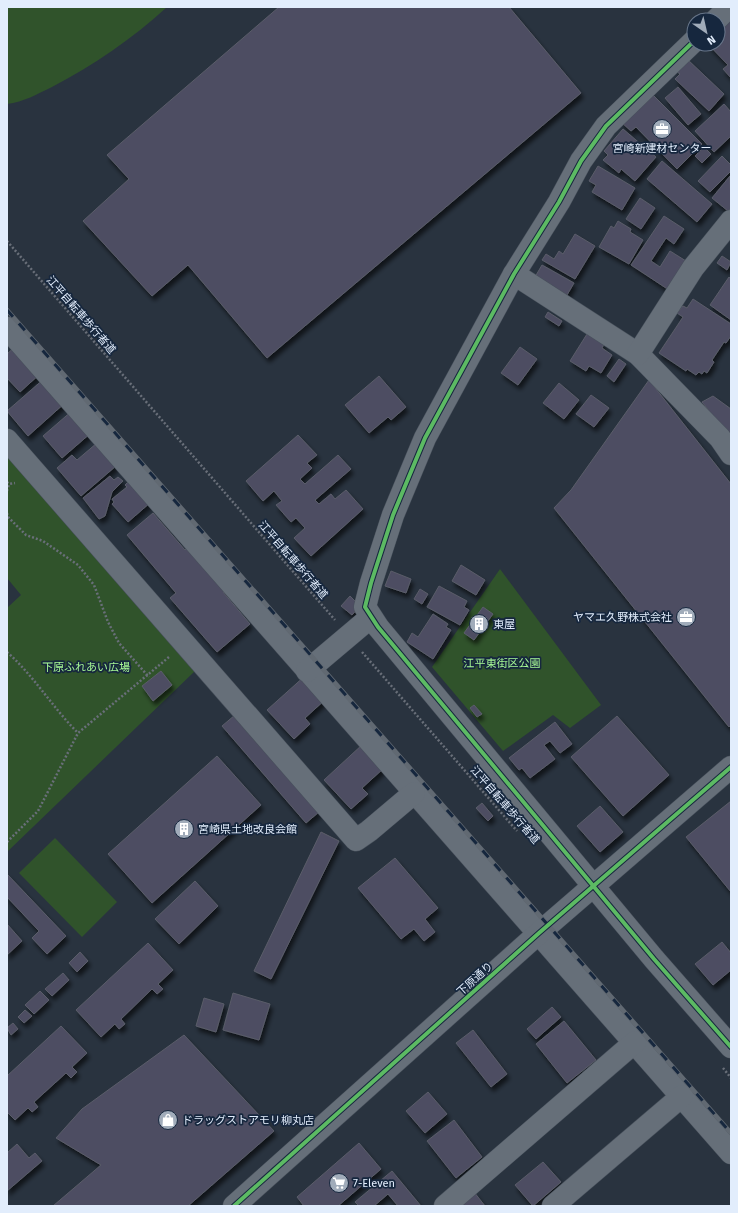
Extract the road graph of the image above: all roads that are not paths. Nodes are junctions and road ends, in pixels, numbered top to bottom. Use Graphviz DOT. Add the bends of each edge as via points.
graph roads {
  1 [pos="686,49"];
  2 [pos="731,221"];
  3 [pos="724,245"];
  4 [pos="514,274"];
  5 [pos="7,328"];
  6 [pos="638,354"];
  7 [pos="7,440"];
  8 [pos="731,454"];
  9 [pos="371,616"];
  10 [pos="307,671"];
  11 [pos="731,767"];
  12 [pos="414,793"];
  13 [pos="595,886"];
  14 [pos="540,933"];
  15 [pos="635,1042"];
  16 [pos="731,1047"];
  17 [pos="682,1096"];
  18 [pos="731,1154"];
  19 [pos="234,1206"];
  20 [pos="445,1206"];
  21 [pos="553,1206"];
  1 -- 4 [label="street" via="606,126 581,161"];
  2 -- 3 [label="street"];
  3 -- 6 [label="street" via="693,268"];
  4 -- 6 [label="street"];
  4 -- 9 [label="street" via="425,438 394,515 371,583 366,607"];
  5 -- 10 [label="street"];
  6 -- 8 [label="street" via="720,438"];
  7 -- 12 [label="street" via="356,840"];
  9 -- 10 [label="street"];
  9 -- 13 [label="street"];
  10 -- 12 [label="street"];
  11 -- 13 [label="street, 下原通り"];
  12 -- 14 [label="street"];
  13 -- 14 [label="street, 下原通り"];
  13 -- 16 [label="street" via="654,960"];
  14 -- 15 [label="street"];
  14 -- 19 [label="street, 下原通り"];
  15 -- 17 [label="street"];
  15 -- 20 [label="street"];
  17 -- 18 [label="street"];
  17 -- 21 [label="street"];
}
